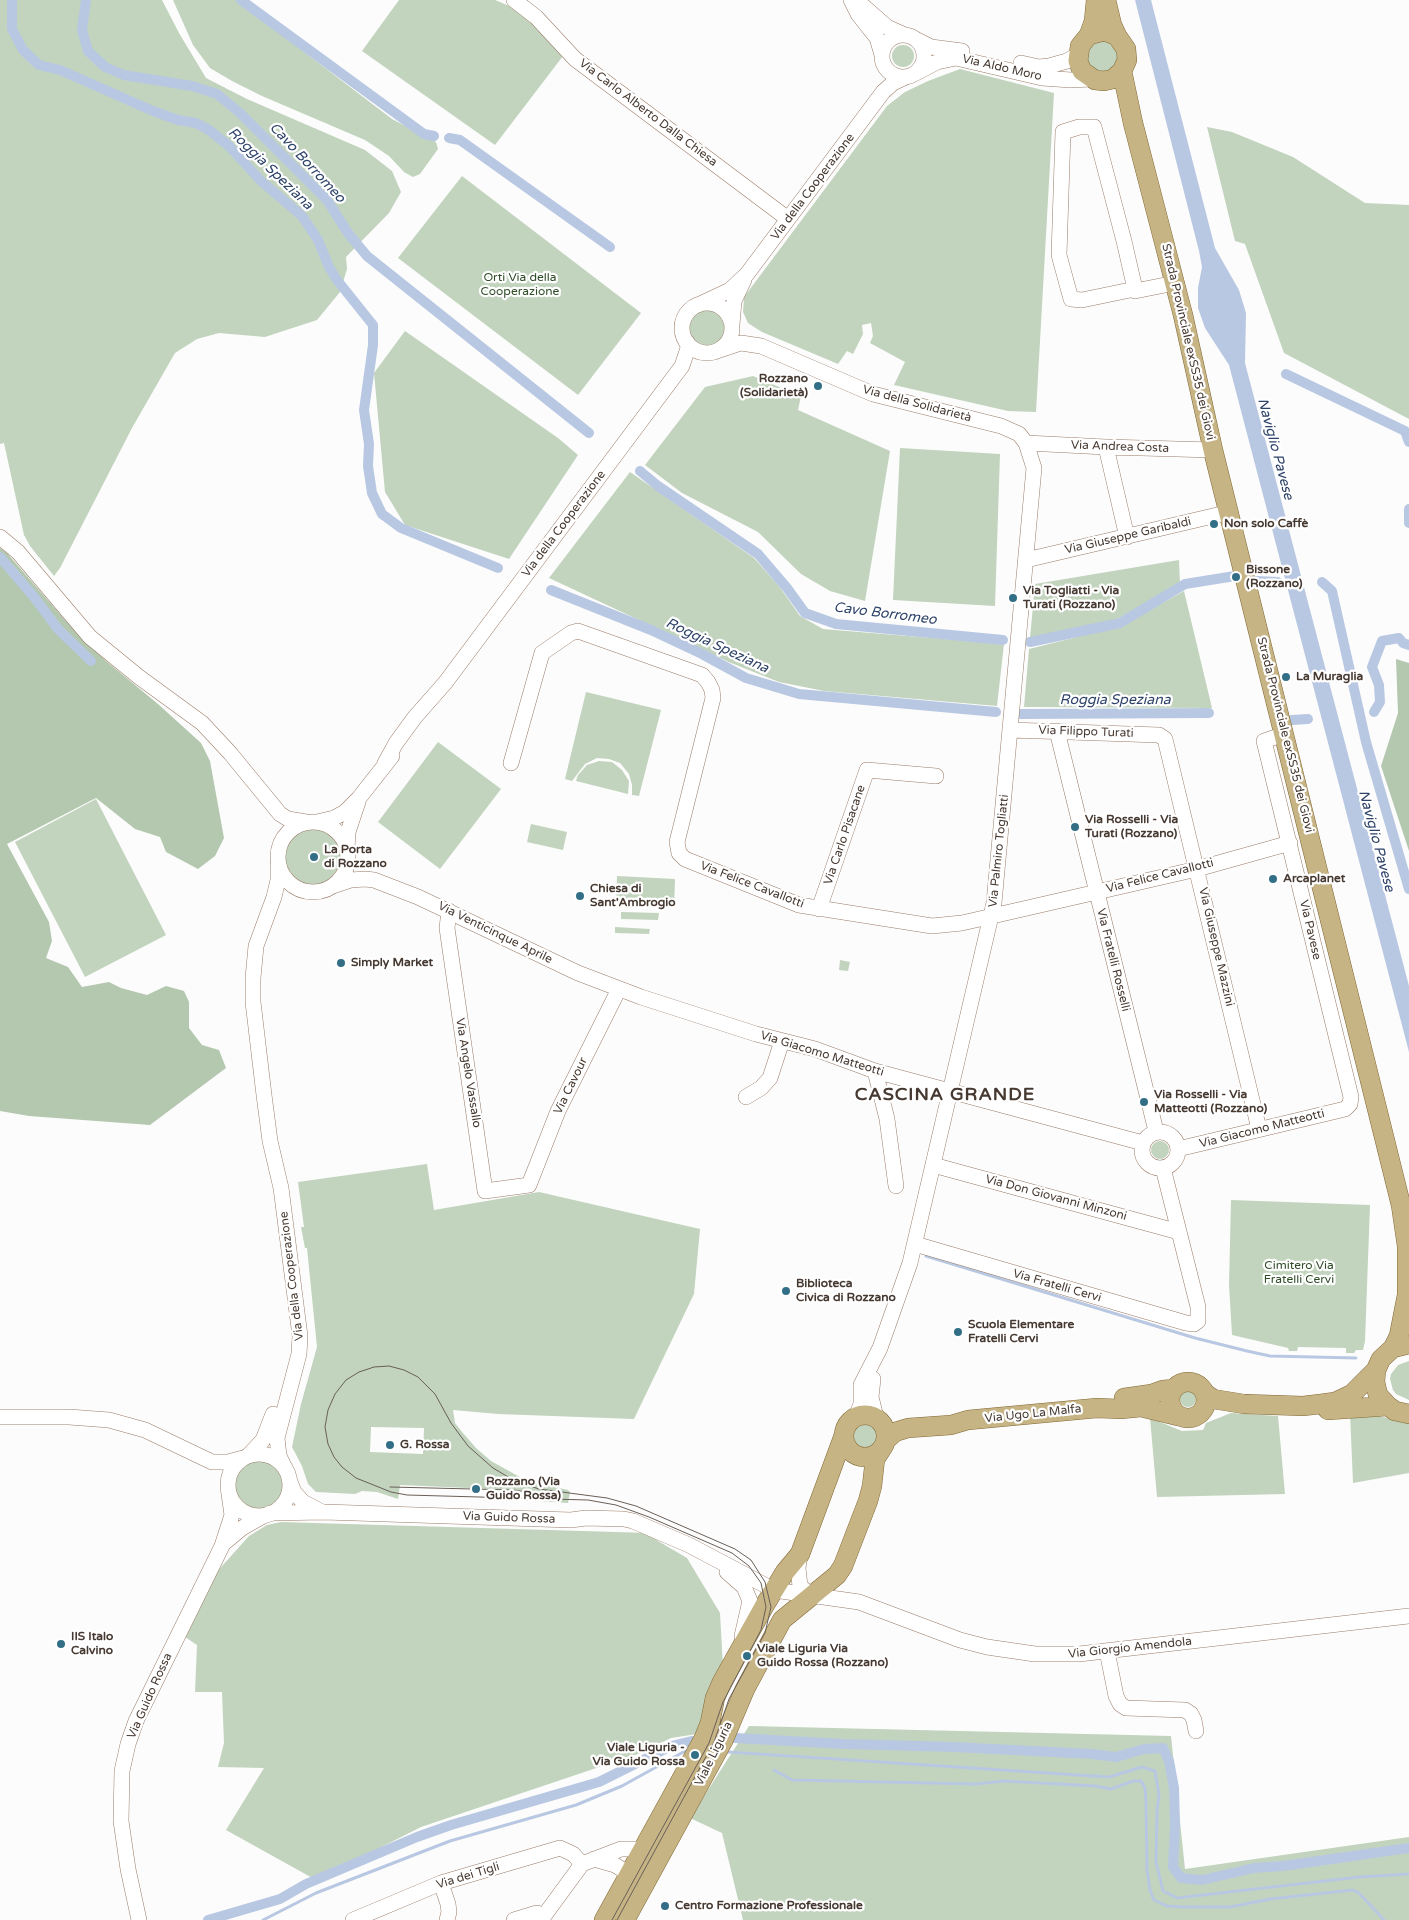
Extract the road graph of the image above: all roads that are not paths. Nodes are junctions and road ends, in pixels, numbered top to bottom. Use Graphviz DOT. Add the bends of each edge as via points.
graph roads {
  1 [pos="514,0"];
  2 [pos="851,0"];
  3 [pos="857,0"];
  4 [pos="1096,0"];
  5 [pos="1106,0"];
  6 [pos="1089,35"];
  7 [pos="1117,36"];
  8 [pos="911,38"];
  9 [pos="1077,55"];
  10 [pos="882,59"];
  11 [pos="1122,71"];
  12 [pos="911,75"];
  13 [pos="1096,80"];
  14 [pos="878,99"];
  15 [pos="1133,124"];
  16 [pos="788,219"];
  17 [pos="747,274"];
  18 [pos="1175,283"];
  19 [pos="1135,289"];
  20 [pos="698,305"];
  21 [pos="730,319"];
  22 [pos="687,342"];
  23 [pos="760,346"];
  24 [pos="713,352"];
  25 [pos="682,366"];
  26 [pos="1023,438"];
  27 [pos="1106,447"];
  28 [pos="1213,450"];
  29 [pos="1230,512"];
  30 [pos="0,537"];
  31 [pos="1127,537"];
  32 [pos="1026,560"];
  33 [pos="1010,730"];
  34 [pos="1057,731"];
  35 [pos="1284,734"];
  36 [pos="1162,736"];
  37 [pos="511,763"];
  38 [pos="936,776"];
  39 [pos="359,798"];
  40 [pos="274,809"];
  41 [pos="311,822"];
  42 [pos="280,843"];
  43 [pos="1290,843"];
  44 [pos="348,851"];
  45 [pos="278,866"];
  46 [pos="1197,868"];
  47 [pos="369,879"];
  48 [pos="333,886"];
  49 [pos="308,892"];
  50 [pos="1096,892"];
  51 [pos="819,909"];
  52 [pos="448,911"];
  53 [pos="267,918"];
  54 [pos="991,918"];
  55 [pos="1340,956"];
  56 [pos="1317,960"];
  57 [pos="619,988"];
  58 [pos="782,1041"];
  59 [pos="875,1071"];
  60 [pos="950,1092"];
  61 [pos="746,1097"];
  62 [pos="1345,1109"];
  63 [pos="1259,1129"];
  64 [pos="1156,1132"];
  65 [pos="270,1141"];
  66 [pos="1143,1143"];
  67 [pos="1178,1149"];
  68 [pos="933,1165"];
  69 [pos="1163,1168"];
  70 [pos="529,1185"];
  71 [pos="896,1186"];
  72 [pos="1179,1232"];
  73 [pos="915,1244"];
  74 [pos="1408,1299"];
  75 [pos="1401,1346"];
  76 [pos="880,1348"];
  77 [pos="1376,1370"];
  78 [pos="1174,1389"];
  79 [pos="1206,1394"];
  80 [pos="1244,1404"];
  81 [pos="1303,1406"];
  82 [pos="1388,1406"];
  83 [pos="1097,1408"];
  84 [pos="1200,1414"];
  85 [pos="1409,1414"];
  86 [pos="1178,1416"];
  87 [pos="0,1417"];
  88 [pos="856,1417"];
  89 [pos="877,1417"];
  90 [pos="968,1420"];
  91 [pos="844,1435"];
  92 [pos="884,1444"];
  93 [pos="246,1457"];
  94 [pos="212,1462"];
  95 [pos="287,1474"];
  96 [pos="229,1492"];
  97 [pos="324,1512"];
  98 [pos="268,1514"];
  99 [pos="689,1545"];
  100 [pos="222,1546"];
  101 [pos="800,1554"];
  102 [pos="785,1572"];
  103 [pos="837,1574"];
  104 [pos="774,1590"];
  105 [pos="812,1596"];
  106 [pos="859,1602"];
  107 [pos="1409,1616"];
  108 [pos="1107,1651"];
  109 [pos="736,1658"];
  110 [pos="1196,1731"];
  111 [pos="641,1852"];
  112 [pos="588,1861"];
  113 [pos="628,1878"];
  114 [pos="441,1883"];
  115 [pos="137,1918"];
  116 [pos="542,1918"];
  117 [pos="353,1920"];
  118 [pos="447,1920"];
  119 [pos="514,1920"];
  120 [pos="604,1920"];
  121 [pos="625,1920"];
  1 -- 16 [label="street, Via Carlo Alberto Dalla Chiesa" via="575,59"];
  2 -- 10 [label="street" via="877,38"];
  3 -- 8 [label="street, Via Aldo Moro" via="887,27"];
  4 -- 6 [label="main road"];
  5 -- 7 [label="main road"];
  6 -- 7 [label="main road" via="1104,32"];
  6 -- 9 [label="main road"];
  7 -- 11 [label="main road" via="1126,49 1127,60"];
  8 -- 9 [label="street, Via Aldo Moro" via="931,47 1039,67 1056,65"];
  8 -- 10 [label="street" via="897,36 888,41 883,48"];
  8 -- 12 [label="street" via="922,48 924,59 921,67"];
  9 -- 13 [label="main road" via="1082,71"];
  10 -- 12 [label="street" via="893,75"];
  10 -- 14 [label="street, Via della Cooperazione" via="883,80"];
  11 -- 13 [label="main road" via="1113,79"];
  11 -- 15 [label="main road"];
  12 -- 13 [label="street, Via Aldo Moro" via="938,62 956,58 1042,78"];
  12 -- 14 [label="street, Via della Cooperazione" via="893,83"];
  13 -- 15 [label="main road" via="1117,98"];
  14 -- 16 [label="street, Via della Cooperazione"];
  15 -- 18 [label="main road, Strada Provinciale exSS35 dei Giovi"];
  16 -- 17 [label="street, Via della Cooperazione"];
  17 -- 20 [label="street, Via della Cooperazione" via="730,290"];
  17 -- 21 [label="street, Via della Cooperazione" via="734,301"];
  18 -- 19 [label="street"];
  18 -- 28 [label="main road, Strada Provinciale exSS35 dei Giovi"];
  19 -- 19 [label="street" via="1094,127 1062,132 1060,255 1071,299 1082,300"];
  20 -- 21 [label="street" via="713,304"];
  20 -- 22 [label="street" via="684,319 683,332"];
  21 -- 23 [label="street, Via della Solidarietà"];
  21 -- 24 [label="street" via="728,342"];
  22 -- 24 [label="street" via="698,351"];
  22 -- 25 [label="street, Via della Cooperazione"];
  23 -- 24 [label="street, Via della Solidarietà" via="741,343"];
  23 -- 26 [label="street, Via della Solidarietà" via="868,392 989,422"];
  24 -- 25 [label="street, Via della Cooperazione"];
  25 -- 39 [label="street, Via della Cooperazione" via="445,683 422,721"];
  26 -- 27 [label="street, Via Andrea Costa"];
  26 -- 32 [label="street, Via Palmiro Togliatti" via="1034,468"];
  27 -- 28 [label="street, Via Andrea Costa"];
  27 -- 31 [label="street"];
  28 -- 29 [label="main road, Strada Provinciale exSS35 dei Giovi"];
  29 -- 31 [label="street, Via Giuseppe Garibaldi"];
  29 -- 35 [label="main road, Strada Provinciale exSS35 dei Giovi"];
  30 -- 40 [label="street" via="18,552 64,608 150,672 217,738"];
  31 -- 32 [label="street, Via Giuseppe Garibaldi"];
  32 -- 33 [label="street, Via Palmiro Togliatti"];
  33 -- 34 [label="street, Via Filippo Turati"];
  33 -- 54 [label="street, Via Palmiro Togliatti"];
  34 -- 36 [label="street, Via Filippo Turati"];
  34 -- 50 [label="street, Via Fratelli Rosselli"];
  35 -- 43 [label="street, Via Pavese" via="1264,741"];
  35 -- 55 [label="main road, Strada Provinciale exSS35 dei Giovi"];
  36 -- 46 [label="street, Via Giuseppe Mazzini"];
  37 -- 51 [label="street, Via Felice Cavallotti" via="542,653 571,633 584,633 702,674 713,698 677,842 678,853 799,905"];
  38 -- 51 [label="street, Via Carlo Pisacane" via="867,770"];
  39 -- 41 [label="street, Via della Cooperazione" via="338,816"];
  39 -- 44 [label="street, Via della Cooperazione" via="348,832"];
  40 -- 41 [label="street" via="286,818"];
  40 -- 42 [label="street"];
  41 -- 42 [label="street" via="294,827"];
  41 -- 44 [label="street" via="327,825 336,831 344,839"];
  42 -- 45 [label="street"];
  43 -- 46 [label="street, Via Felice Cavallotti"];
  43 -- 56 [label="street, Via Pavese"];
  44 -- 47 [label="street, Via Venticinque Aprile" via="354,865"];
  44 -- 48 [label="street" via="346,868"];
  45 -- 49 [label="street" via="286,880"];
  45 -- 53 [label="street, Via della Cooperazione" via="278,880"];
  46 -- 50 [label="street, Via Felice Cavallotti"];
  46 -- 63 [label="street, Via Giuseppe Mazzini"];
  47 -- 48 [label="street, Via Venticinque Aprile"];
  47 -- 52 [label="street, Via Venticinque Aprile" via="418,896"];
  48 -- 49 [label="street" via="320,892"];
  49 -- 53 [label="street, Via della Cooperazione" via="286,898"];
  50 -- 54 [label="street, Via Felice Cavallotti"];
  50 -- 64 [label="street, Via Fratelli Rosselli"];
  51 -- 54 [label="street, Via Felice Cavallotti" via="932,926"];
  52 -- 57 [label="street, Via Venticinque Aprile" via="578,973"];
  52 -- 70 [label="street, Via Angelo Vassallo" via="452,968 486,1191"];
  53 -- 65 [label="street, Via della Cooperazione" via="256,946 253,994"];
  54 -- 60 [label="street, Via Palmiro Togliatti"];
  55 -- 56 [label="street"];
  55 -- 74 [label="main road, Strada Provinciale exSS35 dei Giovi" via="1401,1205 1407,1246"];
  56 -- 62 [label="street, Via Pavese" via="1351,1097"];
  57 -- 58 [label="street, Via Giacomo Matteotti"];
  57 -- 70 [label="street, Via Cavour" via="558,1111"];
  58 -- 59 [label="street, Via Giacomo Matteotti"];
  58 -- 61 [label="street" via="770,1078"];
  59 -- 60 [label="street, Via Giacomo Matteotti"];
  59 -- 71 [label="street" via="887,1119"];
  60 -- 66 [label="street, Via Giacomo Matteotti"];
  60 -- 68 [label="street, Via Palmiro Togliatti"];
  62 -- 63 [label="street, Via Giacomo Matteotti"];
  63 -- 67 [label="street, Via Giacomo Matteotti"];
  64 -- 66 [label="street"];
  64 -- 67 [label="street" via="1169,1134"];
  65 -- 93 [label="street, Via della Cooperazione" via="290,1342 268,1430 260,1444"];
  65 -- 95 [label="street, Via della Cooperazione" via="281,1188 300,1336 299,1354 277,1438 278,1456"];
  66 -- 69 [label="street" via="1142,1151 1147,1162"];
  67 -- 69 [label="street" via="1173,1162"];
  68 -- 72 [label="street, Via Don Giovanni Minzoni"];
  68 -- 73 [label="street, Via Palmiro Togliatti"];
  69 -- 72 [label="street"];
  72 -- 73 [label="street, Via Fratelli Cervi" via="1198,1307 1198,1321 1194,1324"];
  73 -- 76 [label="street, Via Palmiro Togliatti"];
  74 -- 75 [label="main road, Strada Provinciale exSS35 dei Giovi" via="1399,1336"];
  75 -- 77 [label="main road" via="1381,1359"];
  76 -- 88 [label="street, Via Palmiro Togliatti" via="861,1385 861,1404"];
  76 -- 89 [label="street, Via Palmiro Togliatti" via="871,1385"];
  77 -- 81 [label="main road" via="1352,1394 1335,1402"];
  77 -- 82 [label="main road" via="1376,1389"];
  78 -- 79 [label="main road" via="1190,1382"];
  78 -- 83 [label="main road, Via Ugo La Malfa" via="1120,1398"];
  78 -- 86 [label="main road" via="1170,1403"];
  79 -- 80 [label="main road" via="1213,1399"];
  79 -- 84 [label="main road" via="1206,1403"];
  80 -- 81 [label="main road"];
  80 -- 84 [label="main road"];
  81 -- 82 [label="main road" via="1319,1411"];
  82 -- 85 [label="main road"];
  83 -- 86 [label="main road, Via Ugo La Malfa" via="1141,1407"];
  83 -- 90 [label="main road, Via Ugo La Malfa"];
  84 -- 86 [label="main road" via="1186,1419"];
  87 -- 94 [label="street" via="109,1420 145,1430"];
  88 -- 89 [label="main road" via="869,1414"];
  88 -- 91 [label="main road" via="847,1424"];
  89 -- 90 [label="main road, Via Ugo La Malfa" via="948,1416"];
  89 -- 92 [label="main road" via="885,1426"];
  90 -- 92 [label="main road, Via Ugo La Malfa" via="951,1425 903,1429 895,1432"];
  91 -- 92 [label="main road" via="854,1454 868,1457"];
  91 -- 101 [label="main road, Viale Liguria"];
  92 -- 103 [label="main road" via="875,1459 865,1510"];
  93 -- 94 [label="street"];
  93 -- 95 [label="street" via="271,1456 280,1462"];
  93 -- 96 [label="street" via="231,1471"];
  94 -- 96 [label="street" via="224,1478"];
  95 -- 97 [label="street, Via Guido Rossa" via="294,1492 303,1502"];
  95 -- 98 [label="street" via="289,1490 286,1500 280,1508"];
  96 -- 98 [label="street" via="244,1512"];
  96 -- 100 [label="street, Via Guido Rossa" via="232,1515"];
  97 -- 98 [label="street, Via Guido Rossa"];
  97 -- 99 [label="street, Via Guido Rossa" via="624,1519"];
  98 -- 100 [label="street, Via Guido Rossa" via="238,1531"];
  99 -- 102 [label="street, Via Guido Rossa" via="766,1574"];
  99 -- 104 [label="street, Via Guido Rossa"];
  99 -- 109 [label="street, Via Guido Rossa" via="732,1575 747,1592 750,1601"];
  100 -- 115 [label="street, Via Guido Rossa" via="136,1720 128,1744 122,1771 121,1821"];
  101 -- 102 [label="main road, Viale Liguria"];
  101 -- 105 [label="street" via="800,1586"];
  102 -- 104 [label="main road, Viale Liguria"];
  103 -- 105 [label="main road, Viale Liguria"];
  103 -- 106 [label="street, Via Giorgio Amendola" via="843,1590"];
  104 -- 105 [label="street, Via Guido Rossa"];
  104 -- 109 [label="main road, Viale Liguria"];
  105 -- 106 [label="street, Via Giorgio Amendola"];
  105 -- 121 [label="main road, Viale Liguria" via="782,1620 745,1689 723,1741"];
  106 -- 108 [label="street, Via Giorgio Amendola" via="987,1647 1063,1655"];
  107 -- 108 [label="street, Via Giorgio Amendola"];
  108 -- 110 [label="street" via="1120,1704 1126,1708 1185,1710 1191,1714"];
  109 -- 111 [label="main road, Viale Liguria" via="717,1693 704,1738"];
  111 -- 112 [label="street" via="621,1848"];
  111 -- 113 [label="main road, Viale Liguria"];
  112 -- 113 [label="street, Via dei Tigli" via="615,1865"];
  112 -- 114 [label="street, Via dei Tigli" via="560,1848"];
  112 -- 116 [label="street"];
  113 -- 120 [label="main road, Viale Liguria"];
  114 -- 117 [label="street, Via dei Tigli"];
  114 -- 118 [label="street" via="448,1904"];
  116 -- 119 [label="street" via="537,1913"];
}
